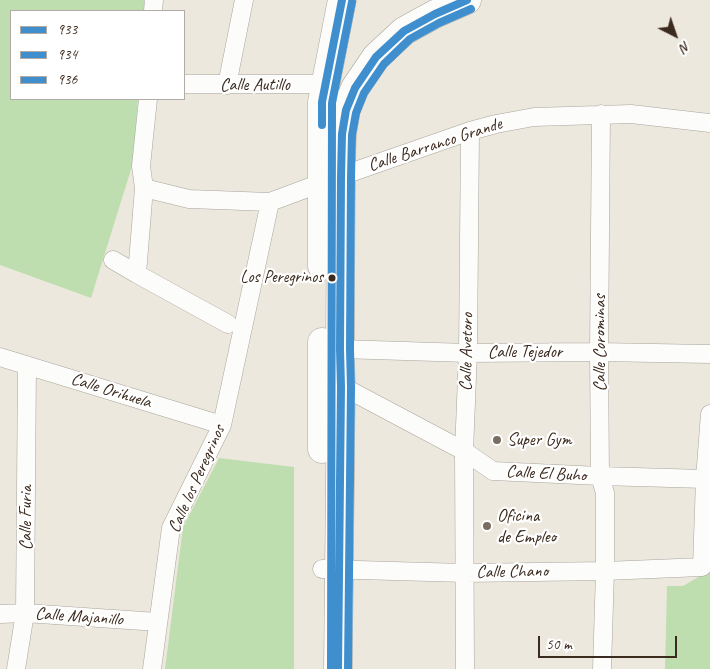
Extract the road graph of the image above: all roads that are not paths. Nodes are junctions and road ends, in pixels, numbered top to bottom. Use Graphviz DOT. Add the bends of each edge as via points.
graph roads {
  1 [pos="244,0"];
  2 [pos="342,0"];
  3 [pos="467,0"];
  4 [pos="185,84"];
  5 [pos="326,84"];
  6 [pos="227,85"];
  7 [pos="148,100"];
  8 [pos="601,114"];
  9 [pos="710,123"];
  10 [pos="470,131"];
  11 [pos="331,180"];
  12 [pos="144,188"];
  13 [pos="270,202"];
  14 [pos="113,260"];
  15 [pos="137,274"];
  16 [pos="228,324"];
  17 [pos="340,349"];
  18 [pos="599,352"];
  19 [pos="468,353"];
  20 [pos="710,354"];
  21 [pos="0,357"];
  22 [pos="27,365"];
  23 [pos="332,381"];
  24 [pos="710,414"];
  25 [pos="222,425"];
  26 [pos="464,451"];
  27 [pos="600,476"];
  28 [pos="705,479"];
  29 [pos="330,570"];
  30 [pos="605,571"];
  31 [pos="465,573"];
  32 [pos="25,613"];
  33 [pos="0,614"];
  34 [pos="158,622"];
  35 [pos="16,669"];
  36 [pos="152,669"];
  37 [pos="321,669"];
  38 [pos="338,669"];
  39 [pos="465,669"];
  40 [pos="602,669"];
  1 -- 6 [label="street"];
  2 -- 5 [label="main road"];
  3 -- 11 [label="main road" via="404,31 376,58 355,88 346,110"];
  4 -- 6 [label="street, Calle Autillo"];
  5 -- 6 [label="street, Calle Autillo"];
  5 -- 11 [label="main road" via="322,102"];
  7 -- 12 [label="street" via="141,166"];
  8 -- 9 [label="street, Calle Barranco Grande"];
  8 -- 10 [label="street, Calle Barranco Grande" via="534,117"];
  8 -- 18 [label="street, Calle Corominas"];
  10 -- 11 [label="street, Calle Barranco Grande"];
  10 -- 19 [label="street, Calle Avetoro"];
  11 -- 13 [label="street, Calle Barranco Grande"];
  11 -- 17 [label="main road"];
  11 -- 23 [label="main road"];
  12 -- 13 [label="street" via="189,199"];
  12 -- 15 [label="street"];
  13 -- 25 [label="street, Calle los Peregrinos"];
  14 -- 15 [label="street"];
  15 -- 16 [label="street"];
  17 -- 19 [label="street, Calle Tejedor"];
  17 -- 23 [label="main road"];
  18 -- 19 [label="street, Calle Tejedor"];
  18 -- 20 [label="street, Calle Tejedor"];
  18 -- 27 [label="street, Calle Corominas"];
  19 -- 26 [label="street, Calle Avetoro"];
  21 -- 22 [label="street, Calle Orihuela"];
  22 -- 25 [label="street, Calle Orihuela"];
  22 -- 32 [label="street, Calle Furia"];
  23 -- 26 [label="street, Calle El Buho"];
  23 -- 29 [label="main road"];
  24 -- 28 [label="street"];
  25 -- 34 [label="street, Calle los Peregrinos" via="171,528"];
  26 -- 27 [label="street, Calle El Buho" via="493,471"];
  26 -- 31 [label="street, Calle Avetoro"];
  27 -- 28 [label="street, Calle El Buho"];
  27 -- 30 [label="street, Calle Corominas" via="605,493"];
  28 -- 30 [label="street, Calle Chano" via="702,567"];
  29 -- 31 [label="street, Calle Chano"];
  29 -- 37 [label="main road"];
  29 -- 38 [label="main road"];
  30 -- 31 [label="street, Calle Chano"];
  30 -- 40 [label="street, Calle Corominas"];
  31 -- 39 [label="street, Calle Avetoro"];
  32 -- 33 [label="street, Calle Majanillo"];
  32 -- 34 [label="street, Calle Majanillo"];
  32 -- 35 [label="street, Calle Furia"];
  34 -- 36 [label="street, Calle los Peregrinos"];
}
